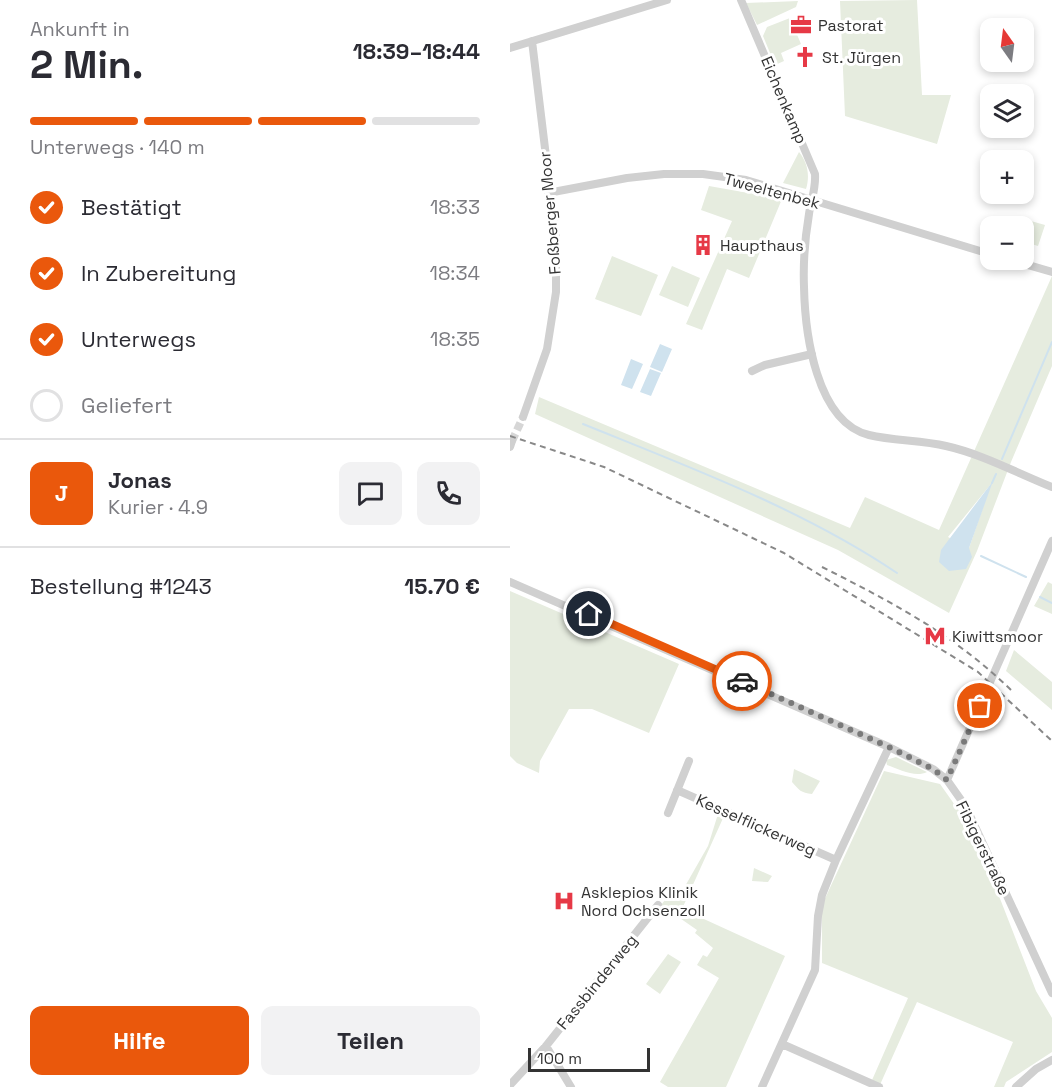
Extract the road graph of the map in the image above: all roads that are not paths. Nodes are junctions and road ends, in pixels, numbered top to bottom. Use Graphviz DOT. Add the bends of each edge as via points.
graph roads {
  1 [pos="667,0"];
  2 [pos="741,0"];
  3 [pos="532,41"];
  4 [pos="510,48"];
  5 [pos="548,193"];
  6 [pos="811,201"];
  7 [pos="980,251"];
  8 [pos="1034,267"];
  9 [pos="1052,272"];
  10 [pos="812,354"];
  11 [pos="752,371"];
  12 [pos="523,417"];
  13 [pos="1052,486"];
  14 [pos="1052,541"];
  15 [pos="510,582"];
  16 [pos="889,747"];
  17 [pos="689,760"];
  18 [pos="947,780"];
  19 [pos="677,790"];
  20 [pos="668,813"];
  21 [pos="836,860"];
  22 [pos="658,905"];
  23 [pos="1052,993"];
  24 [pos="782,1044"];
  25 [pos="546,1046"];
  26 [pos="1052,1060"];
  27 [pos="510,1085"];
  28 [pos="571,1087"];
  29 [pos="762,1087"];
  30 [pos="879,1087"];
  31 [pos="1016,1087"];
  1 -- 3 [label="street"];
  2 -- 6 [label="street, Eichenkamp" via="815,174 816,188"];
  3 -- 4 [label="street"];
  3 -- 5 [label="street, Foßberger Moor"];
  5 -- 6 [label="street, Tweeltenbek" via="627,178 703,174 746,180"];
  5 -- 12 [label="street, Foßberger Moor" via="556,239 555,300 547,349"];
  6 -- 7 [label="street, Tweeltenbek"];
  6 -- 10 [label="street, Eichenkamp" via="804,245 804,288"];
  8 -- 9 [label="street"];
  10 -- 11 [label="street"];
  10 -- 13 [label="street, Eichenkamp" via="834,412 853,430 959,449"];
  14 -- 18 [label="street"];
  15 -- 16 [label="street, Fibigerstraße"];
  16 -- 18 [label="street, Fibigerstraße"];
  16 -- 21 [label="street"];
  17 -- 19 [label="street, Kesselflickerweg"];
  18 -- 23 [label="street, Fibigerstraße" via="966,807"];
  19 -- 20 [label="street, Kesselflickerweg"];
  19 -- 21 [label="street, Kesselflickerweg"];
  21 -- 24 [label="street" via="822,895 815,970"];
  22 -- 25 [label="street, Fassbinderweg"];
  24 -- 29 [label="street"];
  24 -- 30 [label="street"];
  25 -- 27 [label="street, Fassbinderweg"];
  25 -- 28 [label="street"];
  26 -- 31 [label="street"];
}
